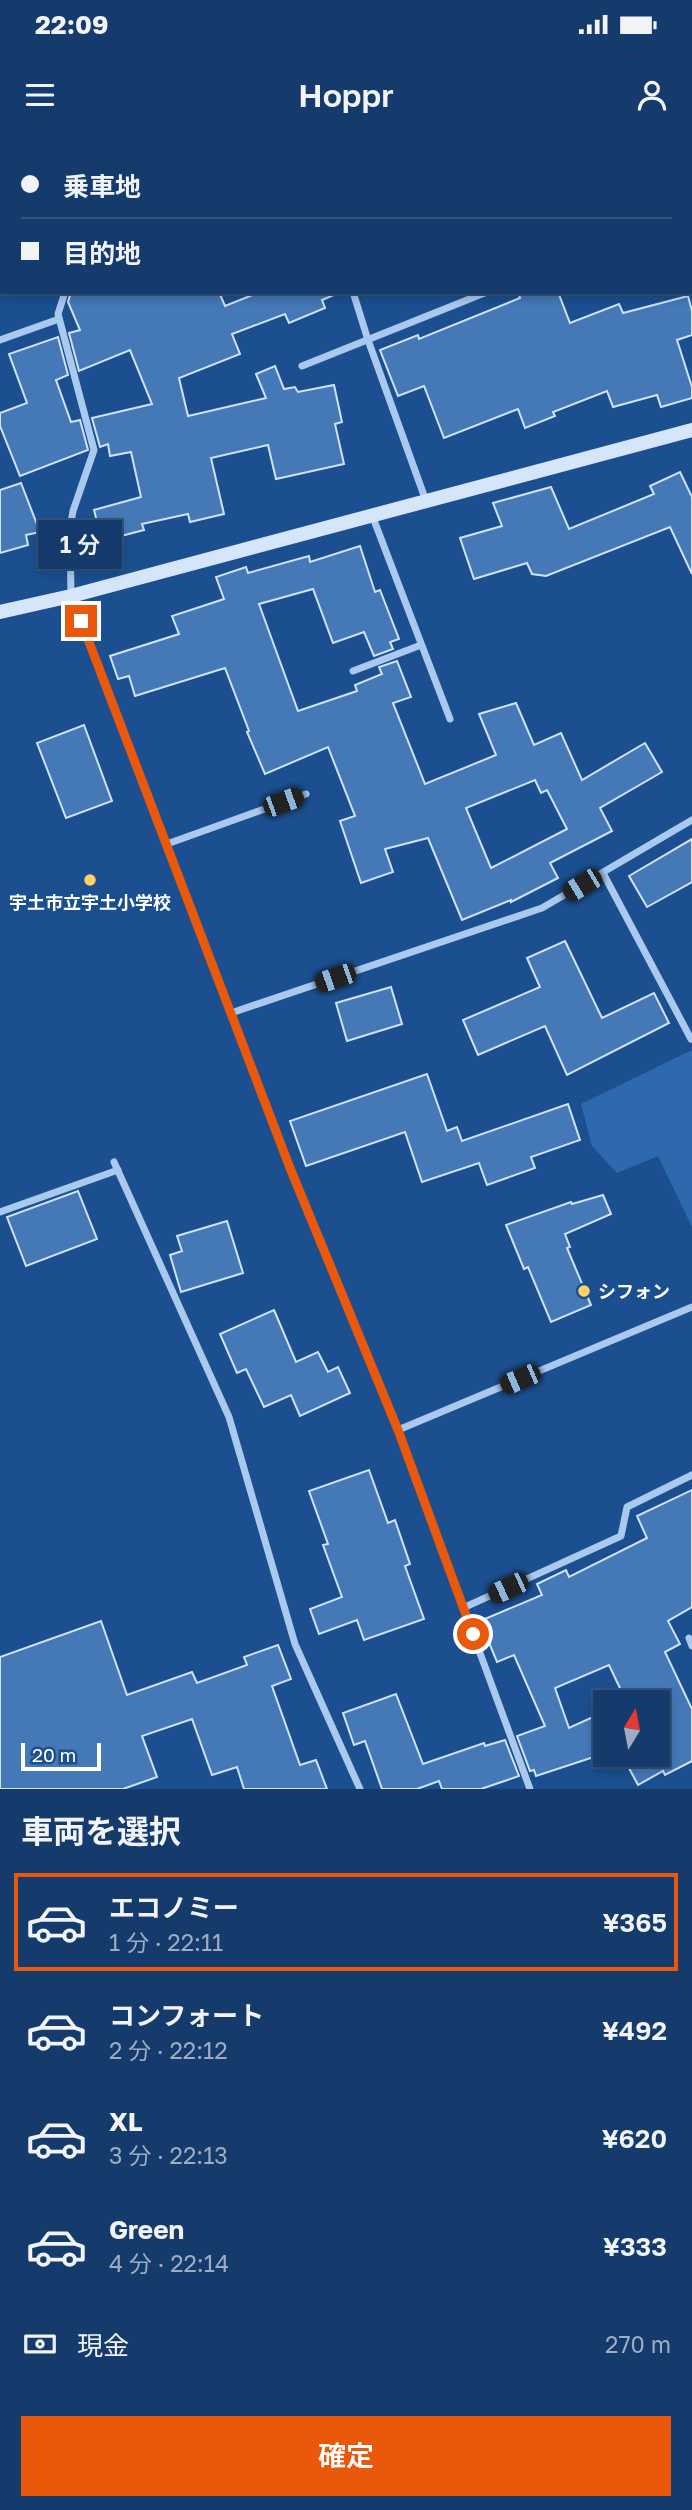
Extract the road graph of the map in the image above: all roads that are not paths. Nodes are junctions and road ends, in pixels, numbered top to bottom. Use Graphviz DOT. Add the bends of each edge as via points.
graph roads {
  1 [pos="64,294"];
  2 [pos="354,294"];
  3 [pos="482,294"];
  4 [pos="59,319"];
  5 [pos="0,340"];
  6 [pos="368,340"];
  7 [pos="302,366"];
  8 [pos="692,430"];
  9 [pos="426,501"];
  10 [pos="372,515"];
  11 [pos="71,596"];
  12 [pos="0,612"];
  13 [pos="421,645"];
  14 [pos="353,671"];
  15 [pos="450,719"];
  16 [pos="306,794"];
  17 [pos="692,820"];
  18 [pos="167,844"];
  19 [pos="603,873"];
  20 [pos="231,1013"];
  21 [pos="691,1039"];
  22 [pos="114,1162"];
  23 [pos="117,1170"];
  24 [pos="0,1212"];
  25 [pos="692,1307"];
  26 [pos="398,1430"];
  27 [pos="692,1475"];
  28 [pos="463,1608"];
  29 [pos="360,1789"];
  30 [pos="530,1789"];
  1 -- 4 [label="street"];
  2 -- 6 [label="street"];
  3 -- 6 [label="street"];
  4 -- 5 [label="street"];
  4 -- 11 [label="street" via="94,450 70,529"];
  6 -- 7 [label="street"];
  6 -- 9 [label="street"];
  8 -- 9 [label="street"];
  9 -- 10 [label="street"];
  10 -- 11 [label="street"];
  10 -- 13 [label="street"];
  11 -- 12 [label="street"];
  11 -- 18 [label="street"];
  13 -- 14 [label="street"];
  13 -- 15 [label="street"];
  16 -- 18 [label="street"];
  17 -- 19 [label="street"];
  18 -- 20 [label="street"];
  19 -- 20 [label="street" via="542,908"];
  19 -- 21 [label="street"];
  20 -- 26 [label="street"];
  22 -- 23 [label="street"];
  23 -- 24 [label="street"];
  23 -- 29 [label="street" via="229,1417 295,1644"];
  25 -- 26 [label="street"];
  26 -- 28 [label="street"];
  27 -- 28 [label="street" via="627,1507 621,1536"];
  28 -- 30 [label="street"];
}
